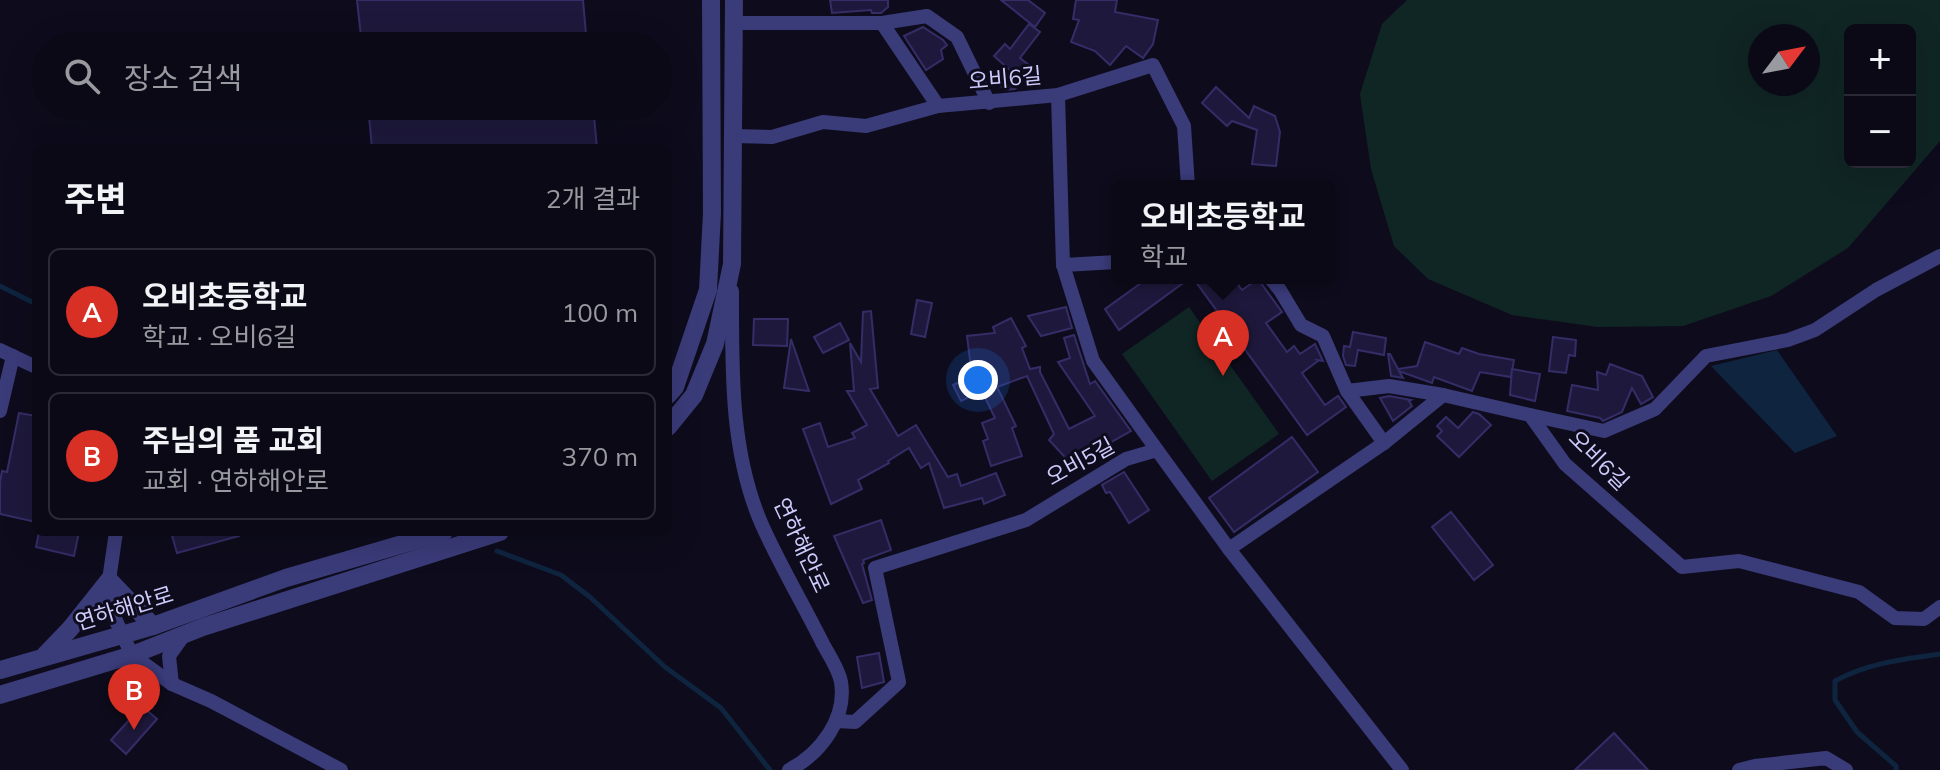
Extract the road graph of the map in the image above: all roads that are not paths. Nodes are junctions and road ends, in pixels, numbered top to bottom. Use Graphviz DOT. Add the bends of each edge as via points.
graph roads {
  1 [pos="711,0"];
  2 [pos="734,0"];
  3 [pos="734,23"];
  4 [pos="882,23"];
  5 [pos="1058,95"];
  6 [pos="989,103"];
  7 [pos="938,106"];
  8 [pos="733,136"];
  9 [pos="1188,180"];
  10 [pos="1940,256"];
  11 [pos="1111,262"];
  12 [pos="732,264"];
  13 [pos="1063,265"];
  14 [pos="1275,284"];
  15 [pos="6,353"];
  16 [pos="32,365"];
  17 [pos="672,390"];
  18 [pos="1347,391"];
  19 [pos="1443,395"];
  20 [pos="0,411"];
  21 [pos="1530,415"];
  22 [pos="672,422"];
  23 [pos="1384,443"];
  24 [pos="1157,450"];
  25 [pos="115,536"];
  26 [pos="430,536"];
  27 [pos="488,536"];
  28 [pos="1229,549"];
  29 [pos="109,580"];
  30 [pos="1940,607"];
  31 [pos="153,626"];
  32 [pos="122,635"];
  33 [pos="184,635"];
  34 [pos="132,655"];
  35 [pos="43,657"];
  36 [pos="0,670"];
  37 [pos="172,684"];
  38 [pos="0,695"];
  39 [pos="836,721"];
  40 [pos="341,770"];
  41 [pos="789,770"];
  42 [pos="1402,770"];
  43 [pos="1739,770"];
  44 [pos="1846,770"];
  1 -- 17 [label="street" via="708,290"];
  2 -- 3 [label="street, 연하해안로"];
  3 -- 4 [label="street"];
  3 -- 8 [label="street, 연하해안로"];
  4 -- 6 [label="street" via="927,16 957,37"];
  4 -- 7 [label="street"];
  5 -- 6 [label="street, 오비6길"];
  5 -- 9 [label="street, 오비6길" via="1153,65 1184,126"];
  5 -- 13 [label="street"];
  6 -- 7 [label="street, 오비6길"];
  7 -- 8 [label="street, 오비6길" via="866,126 823,122 772,137"];
  8 -- 12 [label="street, 연하해안로"];
  10 -- 21 [label="street" via="1815,330 1706,356 1655,409 1604,431"];
  11 -- 13 [label="street"];
  12 -- 22 [label="street, 연하해안로" via="715,344 694,395"];
  12 -- 39 [label="street, 연하해안로" via="732,383 749,486 762,524 841,681 841,714"];
  13 -- 24 [label="street" via="1093,361"];
  14 -- 18 [label="street" via="1301,325 1323,336"];
  15 -- 16 [label="street"];
  15 -- 20 [label="street"];
  18 -- 19 [label="street" via="1389,386"];
  18 -- 23 [label="street"];
  19 -- 21 [label="street"];
  19 -- 23 [label="street"];
  21 -- 30 [label="street, 오비6길" via="1565,464 1682,567 1739,561 1859,592 1895,618 1924,619"];
  23 -- 28 [label="street"];
  24 -- 28 [label="street"];
  24 -- 39 [label="street, 오비5길" via="1126,459 1026,520 875,568 899,682 855,722"];
  25 -- 29 [label="street"];
  26 -- 31 [label="street, 연하해안로" via="286,578"];
  27 -- 33 [label="street, 연하해안로"];
  28 -- 42 [label="street"];
  29 -- 31 [label="street"];
  29 -- 32 [label="street" via="109,606"];
  29 -- 35 [label="street"];
  31 -- 32 [label="street, 연하해안로"];
  32 -- 34 [label="street"];
  32 -- 35 [label="street, 연하해안로"];
  33 -- 34 [label="street, 연하해안로"];
  33 -- 37 [label="street" via="169,656"];
  34 -- 37 [label="street"];
  34 -- 38 [label="street, 연하해안로"];
  35 -- 36 [label="street, 연하해안로"];
  37 -- 40 [label="street"];
  39 -- 41 [label="street" via="827,738"];
  43 -- 44 [label="street" via="1826,758"];
}
